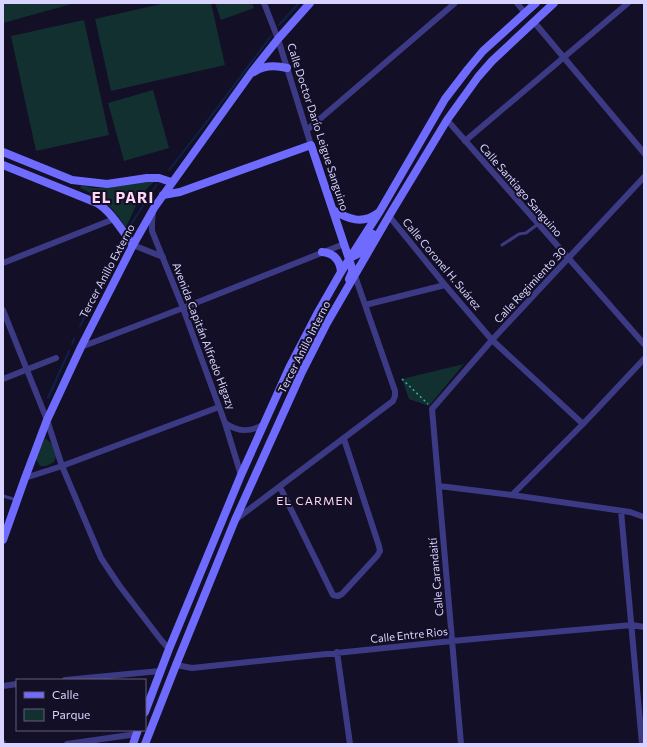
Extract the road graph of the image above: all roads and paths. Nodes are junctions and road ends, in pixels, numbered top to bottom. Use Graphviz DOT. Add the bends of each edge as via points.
graph roads {
  1 [pos="264,3"];
  2 [pos="310,3"];
  3 [pos="455,3"];
  4 [pos="516,3"];
  5 [pos="536,3"];
  6 [pos="554,3"];
  7 [pos="628,3"];
  8 [pos="525,13"];
  9 [pos="534,22"];
  10 [pos="277,37"];
  11 [pos="563,58"];
  12 [pos="287,68"];
  13 [pos="251,73"];
  14 [pos="445,99"];
  15 [pos="447,120"];
  16 [pos="307,130"];
  17 [pos="465,140"];
  18 [pos="311,144"];
  19 [pos="3,152"];
  20 [pos="644,153"];
  21 [pos="3,165"];
  22 [pos="644,177"];
  23 [pos="171,182"];
  24 [pos="163,195"];
  25 [pos="396,206"];
  26 [pos="154,208"];
  27 [pos="333,210"];
  28 [pos="380,211"];
  29 [pos="389,216"];
  30 [pos="114,219"];
  31 [pos="538,224"];
  32 [pos="344,244"];
  33 [pos="133,245"];
  34 [pos="502,245"];
  35 [pos="322,252"];
  36 [pos="163,258"];
  37 [pos="349,259"];
  38 [pos="568,259"];
  39 [pos="3,263"];
  40 [pos="341,272"];
  41 [pos="355,276"];
  42 [pos="445,285"];
  43 [pos="338,305"];
  44 [pos="365,305"];
  45 [pos="184,308"];
  46 [pos="3,310"];
  47 [pos="492,340"];
  48 [pos="644,344"];
  49 [pos="80,347"];
  50 [pos="56,358"];
  51 [pos="644,359"];
  52 [pos="27,369"];
  53 [pos="3,379"];
  54 [pos="402,379"];
  55 [pos="219,407"];
  56 [pos="432,409"];
  57 [pos="47,420"];
  58 [pos="225,423"];
  59 [pos="264,424"];
  60 [pos="583,424"];
  61 [pos="344,439"];
  62 [pos="62,466"];
  63 [pos="241,475"];
  64 [pos="25,478"];
  65 [pos="439,486"];
  66 [pos="280,487"];
  67 [pos="512,495"];
  68 [pos="3,496"];
  69 [pos="17,500"];
  70 [pos="243,503"];
  71 [pos="253,507"];
  72 [pos="621,511"];
  73 [pos="644,517"];
  74 [pos="235,520"];
  75 [pos="3,540"];
  76 [pos="214,541"];
  77 [pos="216,566"];
  78 [pos="197,581"];
  79 [pos="200,604"];
  80 [pos="632,625"];
  81 [pos="644,627"];
  82 [pos="452,641"];
  83 [pos="169,649"];
  84 [pos="337,652"];
  85 [pos="176,664"];
  86 [pos="160,671"];
  87 [pos="76,679"];
  88 [pos="16,684"];
  89 [pos="3,686"];
  90 [pos="146,709"];
  91 [pos="137,732"];
  92 [pos="67,744"];
  93 [pos="133,744"];
  94 [pos="145,744"];
  95 [pos="350,744"];
  96 [pos="461,744"];
  97 [pos="642,744"];
  1 -- 10 [label="street, Calle Doctor Darío Leigue Sanguino"];
  2 -- 10 [label="main road, Tercer Anillo Externo"];
  3 -- 16 [label="street"];
  4 -- 8 [label="street"];
  5 -- 8 [label="main road, Tercer Anillo Interno"];
  6 -- 9 [label="main road, Tercer Anillo Interno"];
  7 -- 11 [label="street"];
  8 -- 14 [label="main road, Tercer Anillo Interno" via="483,51"];
  9 -- 11 [label="street"];
  9 -- 15 [label="main road, Tercer Anillo Interno" via="492,61"];
  10 -- 12 [label="street, Calle Doctor Darío Leigue Sanguino"];
  10 -- 13 [label="main road, Tercer Anillo Externo"];
  11 -- 17 [label="street"];
  11 -- 20 [label="street"];
  12 -- 13 [label="main road" via="272,66"];
  12 -- 16 [label="street, Calle Doctor Darío Leigue Sanguino"];
  13 -- 23 [label="main road, Tercer Anillo Externo"];
  14 -- 15 [label="main road" via="443,108"];
  14 -- 28 [label="main road, Tercer Anillo Interno"];
  15 -- 17 [label="street, Calle Santiago Sanguino"];
  15 -- 25 [label="main road, Tercer Anillo Interno"];
  16 -- 18 [label="street, Calle Doctor Darío Leigue Sanguino"];
  17 -- 31 [label="street, Calle Santiago Sanguino"];
  18 -- 24 [label="main road" via="180,192"];
  18 -- 27 [label="main road, Calle Doctor Darío Leigue Sanguino"];
  19 -- 23 [label="main road" via="72,180 107,184 159,178"];
  21 -- 30 [label="main road" via="97,203"];
  22 -- 38 [label="street, Calle Regimiento 30"];
  23 -- 24 [label="main road, Tercer Anillo Externo"];
  24 -- 26 [label="main road, Tercer Anillo Externo"];
  25 -- 29 [label="main road, Tercer Anillo Interno"];
  25 -- 37 [label="main road" via="360,253"];
  26 -- 33 [label="main road, Tercer Anillo Externo"];
  26 -- 36 [label="street, Avenida Capitán Alfredo Higazy" via="152,231"];
  27 -- 28 [label="main road" via="354,220 364,220"];
  27 -- 32 [label="main road, Calle Doctor Darío Leigue Sanguino"];
  28 -- 37 [label="main road, Tercer Anillo Interno"];
  29 -- 41 [label="main road, Tercer Anillo Interno"];
  29 -- 42 [label="street, Calle Coronel H. Suárez"];
  30 -- 33 [label="main road"];
  30 -- 39 [label="street"];
  31 -- 34 [label="lane"];
  31 -- 38 [label="street, Calle Santiago Sanguino"];
  32 -- 35 [label="street"];
  32 -- 37 [label="main road, Calle Doctor Darío Leigue Sanguino"];
  33 -- 36 [label="street, Avenida Capitán Alfredo Higazy"];
  33 -- 49 [label="main road, Tercer Anillo Externo"];
  35 -- 40 [label="main road" via="338,260"];
  35 -- 45 [label="street"];
  36 -- 45 [label="street, Avenida Capitán Alfredo Higazy"];
  37 -- 40 [label="main road, Tercer Anillo Interno"];
  37 -- 43 [label="main road" via="352,272"];
  38 -- 47 [label="street, Calle Regimiento 30"];
  38 -- 48 [label="street, Calle Santiago Sanguino"];
  40 -- 59 [label="main road, Tercer Anillo Interno" via="290,366"];
  41 -- 43 [label="main road, Tercer Anillo Interno"];
  41 -- 44 [label="street"];
  42 -- 44 [label="street"];
  42 -- 47 [label="street, Calle Coronel H. Suárez"];
  43 -- 70 [label="main road, Tercer Anillo Interno" via="301,374"];
  44 -- 61 [label="street" via="395,396 393,401"];
  45 -- 49 [label="street"];
  45 -- 55 [label="street, Avenida Capitán Alfredo Higazy"];
  46 -- 52 [label="street"];
  47 -- 56 [label="street, Calle Regimiento 30"];
  47 -- 60 [label="street, Calle Coronel H. Suárez"];
  49 -- 57 [label="main road, Tercer Anillo Externo"];
  50 -- 52 [label="street"];
  51 -- 60 [label="street"];
  52 -- 53 [label="street"];
  52 -- 57 [label="street"];
  54 -- 56 [label="path"];
  55 -- 58 [label="street, Avenida Capitán Alfredo Higazy"];
  55 -- 62 [label="street"];
  56 -- 65 [label="street, Calle Carandaití"];
  57 -- 62 [label="street"];
  57 -- 64 [label="main road, Tercer Anillo Externo"];
  58 -- 59 [label="street, Avenida Capitán Alfredo Higazy" via="240,431 257,429"];
  58 -- 63 [label="street, Avenida Capitán Alfredo Higazy"];
  59 -- 63 [label="main road, Tercer Anillo Interno"];
  60 -- 67 [label="street"];
  61 -- 66 [label="street"];
  61 -- 66 [label="street" via="380,551 342,594 333,595"];
  62 -- 64 [label="street"];
  62 -- 83 [label="street" via="101,558"];
  63 -- 76 [label="main road, Tercer Anillo Interno"];
  64 -- 69 [label="main road, Tercer Anillo Externo"];
  65 -- 67 [label="street"];
  65 -- 82 [label="street, Calle Carandaití"];
  66 -- 71 [label="street"];
  67 -- 72 [label="street"];
  68 -- 69 [label="lane"];
  69 -- 75 [label="main road, Tercer Anillo Externo"];
  70 -- 71 [label="street" via="247,507"];
  70 -- 74 [label="main road, Tercer Anillo Interno"];
  71 -- 74 [label="street"];
  72 -- 73 [label="street"];
  72 -- 80 [label="street"];
  74 -- 77 [label="main road, Tercer Anillo Interno"];
  76 -- 77 [label="main road" via="211,561"];
  76 -- 78 [label="main road, Tercer Anillo Interno"];
  77 -- 79 [label="main road, Tercer Anillo Interno"];
  78 -- 79 [label="main road" via="204,585"];
  78 -- 83 [label="main road, Tercer Anillo Interno"];
  79 -- 85 [label="main road, Tercer Anillo Interno"];
  80 -- 81 [label="street, Calle Entre Rios"];
  80 -- 82 [label="street, Calle Entre Rios"];
  80 -- 97 [label="street"];
  82 -- 84 [label="street, Calle Entre Rios"];
  82 -- 96 [label="street, Calle Carandaití"];
  83 -- 86 [label="main road, Tercer Anillo Interno"];
  84 -- 85 [label="street, Calle Entre Rios" via="192,668"];
  84 -- 95 [label="street"];
  85 -- 94 [label="main road, Tercer Anillo Interno"];
  86 -- 87 [label="street"];
  86 -- 90 [label="main road, Tercer Anillo Interno"];
  88 -- 89 [label="street"];
  91 -- 92 [label="street"];
  91 -- 93 [label="main road"];
}
